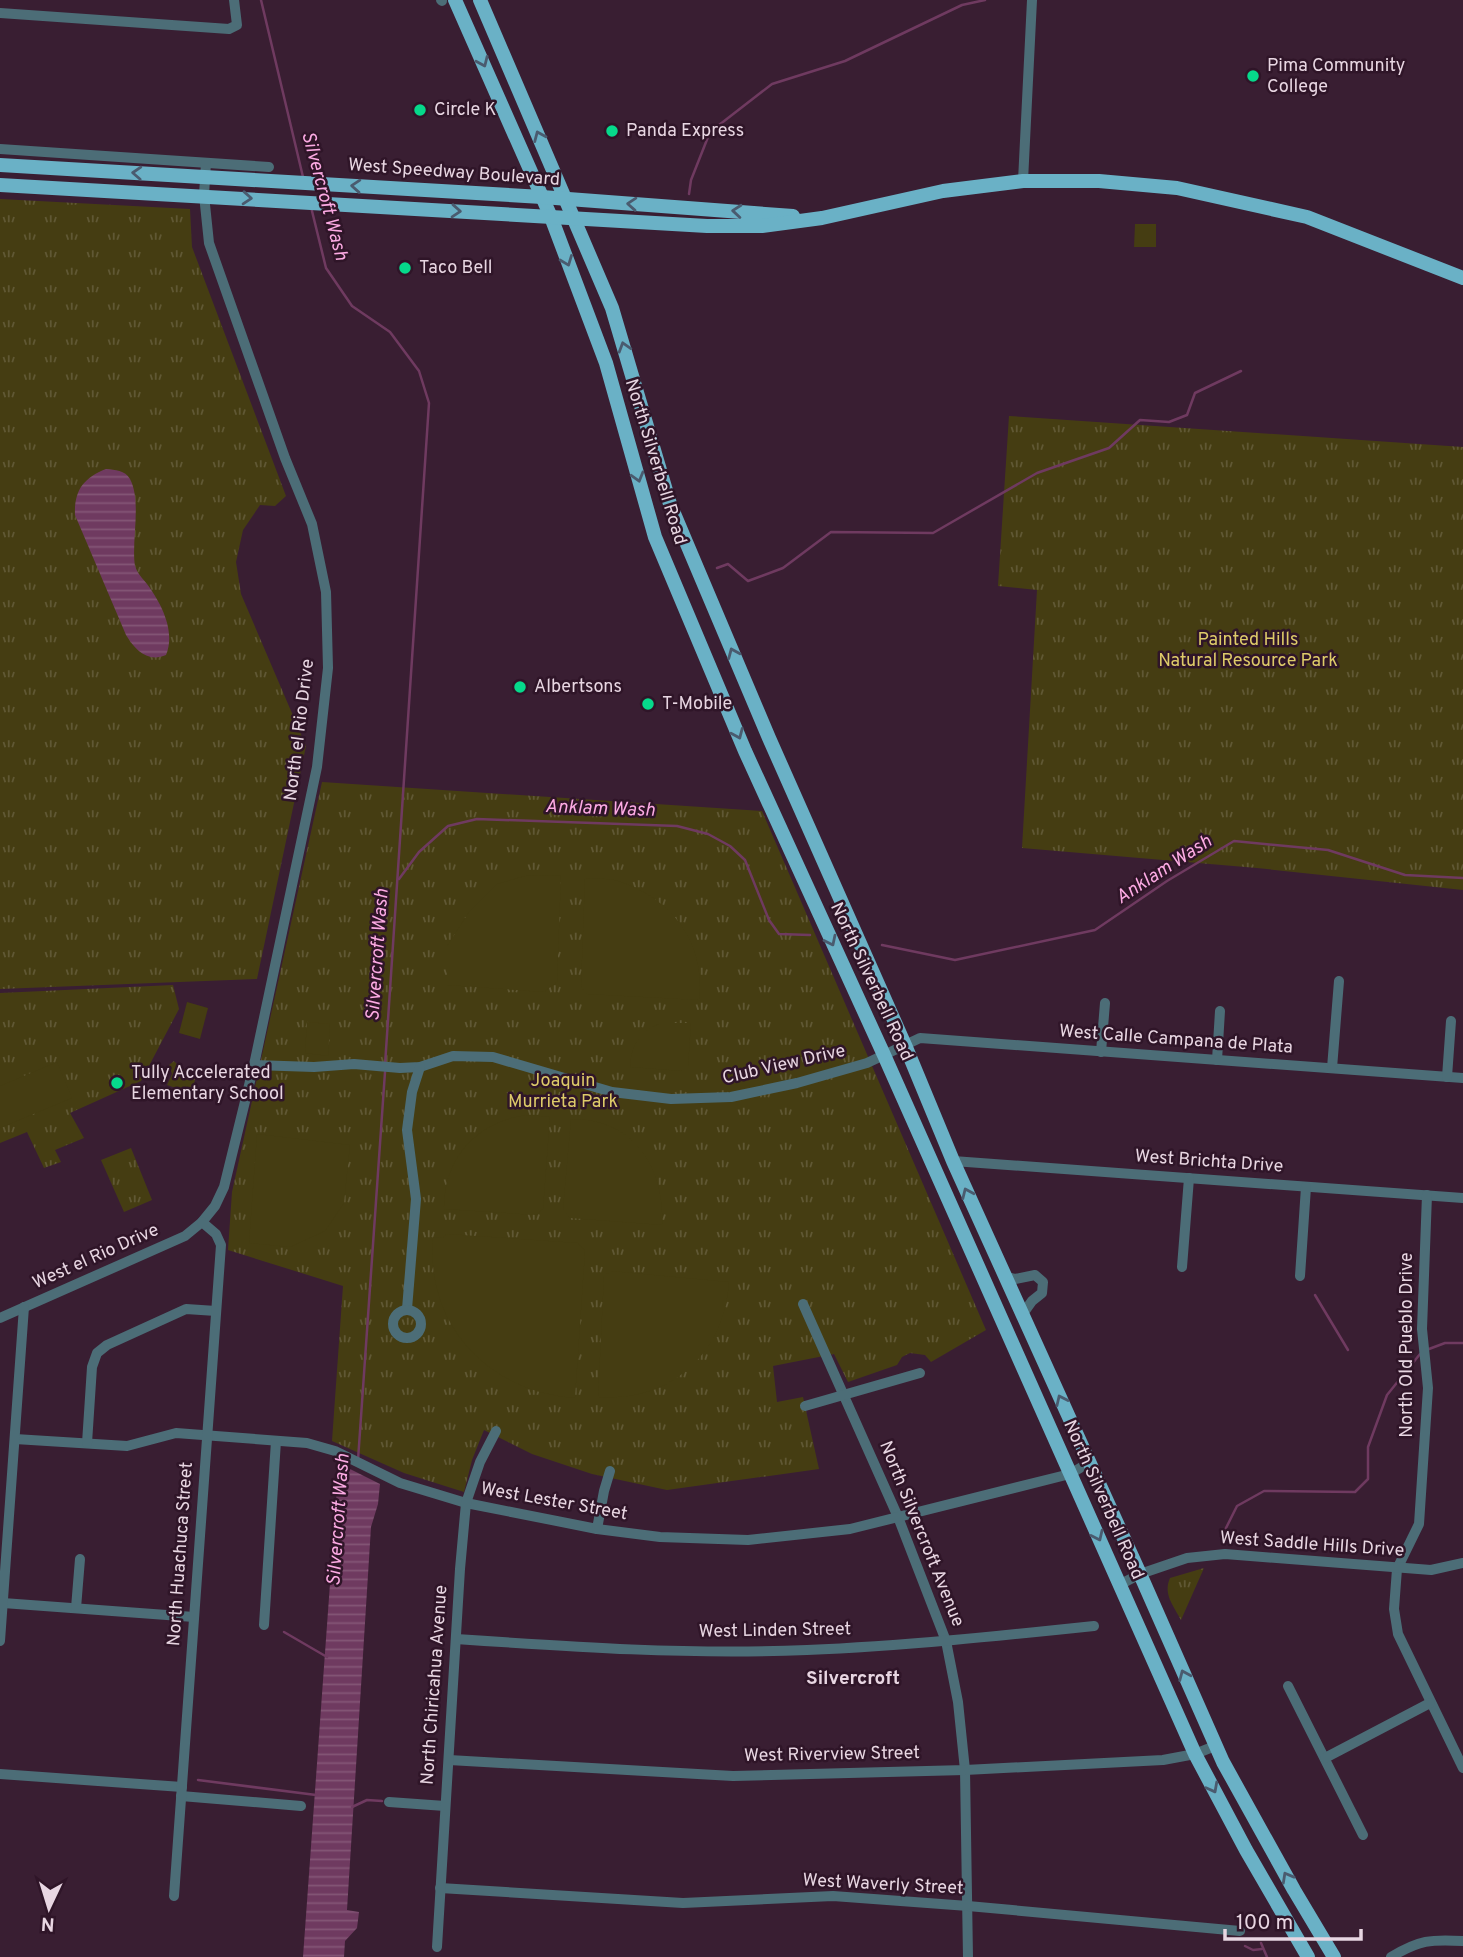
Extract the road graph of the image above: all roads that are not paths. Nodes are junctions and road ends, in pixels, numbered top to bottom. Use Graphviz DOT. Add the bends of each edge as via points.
graph roads {
  1 [pos="234,0"];
  2 [pos="446,0"];
  3 [pos="480,0"];
  4 [pos="1032,0"];
  5 [pos="0,13"];
  6 [pos="0,149"];
  7 [pos="0,165"];
  8 [pos="269,167"];
  9 [pos="205,170"];
  10 [pos="1023,181"];
  11 [pos="0,185"];
  12 [pos="388,188"];
  13 [pos="204,195"];
  14 [pos="542,197"];
  15 [pos="567,199"];
  16 [pos="388,207"];
  17 [pos="551,217"];
  18 [pos="822,218"];
  19 [pos="575,220"];
  20 [pos="1463,278"];
  21 [pos="1339,981"];
  22 [pos="1105,1003"];
  23 [pos="1220,1011"];
  24 [pos="1451,1021"];
  25 [pos="905,1045"];
  26 [pos="1101,1052"];
  27 [pos="884,1055"];
  28 [pos="1217,1060"];
  29 [pos="254,1065"];
  30 [pos="420,1067"];
  31 [pos="1332,1068"];
  32 [pos="1447,1077"];
  33 [pos="1463,1078"];
  34 [pos="953,1161"];
  35 [pos="934,1167"];
  36 [pos="1189,1178"];
  37 [pos="1306,1187"];
  38 [pos="1427,1195"];
  39 [pos="1463,1198"];
  40 [pos="202,1222"];
  41 [pos="1182,1267"];
  42 [pos="1004,1276"];
  43 [pos="1300,1276"];
  44 [pos="803,1304"];
  45 [pos="24,1307"];
  46 [pos="407,1309"];
  47 [pos="216,1311"];
  48 [pos="1022,1315"];
  49 [pos="0,1318"];
  50 [pos="920,1373"];
  51 [pos="844,1395"];
  52 [pos="805,1406"];
  53 [pos="496,1431"];
  54 [pos="207,1434"];
  55 [pos="15,1439"];
  56 [pos="276,1441"];
  57 [pos="87,1443"];
  58 [pos="1090,1462"];
  59 [pos="610,1471"];
  60 [pos="1070,1474"];
  61 [pos="466,1503"];
  62 [pos="898,1517"];
  63 [pos="597,1530"];
  64 [pos="80,1559"];
  65 [pos="1463,1563"];
  66 [pos="1397,1569"];
  67 [pos="1140,1574"];
  68 [pos="1121,1584"];
  69 [pos="3,1603"];
  70 [pos="76,1608"];
  71 [pos="194,1616"];
  72 [pos="264,1625"];
  73 [pos="1094,1626"];
  74 [pos="456,1639"];
  75 [pos="0,1641"];
  76 [pos="946,1641"];
  77 [pos="1288,1686"];
  78 [pos="1430,1703"];
  79 [pos="1215,1746"];
  80 [pos="1195,1754"];
  81 [pos="1325,1758"];
  82 [pos="449,1760"];
  83 [pos="1463,1766"];
  84 [pos="965,1770"];
  85 [pos="0,1774"];
  86 [pos="181,1792"];
  87 [pos="389,1802"];
  88 [pos="300,1806"];
  89 [pos="445,1806"];
  90 [pos="1363,1835"];
  91 [pos="440,1888"];
  92 [pos="174,1896"];
  93 [pos="968,1906"];
  94 [pos="1240,1931"];
  95 [pos="1463,1941"];
  96 [pos="437,1947"];
  97 [pos="968,1957"];
  98 [pos="1308,1957"];
  99 [pos="1334,1957"];
  100 [pos="1391,1957"];
  1 -- 5 [label="street" via="237,25 229,29"];
  2 -- 14 [label="main road, North Silverbell Road, one-way"];
  15 -- 3 [label="main road, North Silverbell Road, one-way"];
  4 -- 10 [label="street"];
  6 -- 9 [label="street, West Speedway Boulevard"];
  9 -- 7 [label="main road, West Speedway Boulevard, one-way"];
  8 -- 9 [label="street, West Speedway Boulevard"];
  12 -- 9 [label="main road, West Speedway Boulevard, one-way" via="288,182"];
  9 -- 13 [label="street, North el Rio Drive"];
  10 -- 18 [label="main road, West Speedway Boulevard" via="943,191"];
  10 -- 20 [label="main road, West Speedway Boulevard" via="1099,181 1190,191 1307,217"];
  11 -- 13 [label="main road, West Speedway Boulevard"];
  12 -- 14 [label="main road, West Speedway Boulevard"];
  12 -- 16 [label="main road"];
  13 -- 16 [label="main road, West Speedway Boulevard, one-way"];
  13 -- 29 [label="street, North el Rio Drive" via="209,243 312,524 326,592 328,668 317,768"];
  14 -- 15 [label="main road, West Speedway Boulevard"];
  14 -- 17 [label="main road, North Silverbell Road"];
  18 -- 15 [label="main road, West Speedway Boulevard, one-way"];
  15 -- 19 [label="main road, North Silverbell Road"];
  16 -- 17 [label="main road, West Speedway Boulevard, one-way"];
  17 -- 19 [label="main road, West Speedway Boulevard"];
  17 -- 27 [label="main road, North Silverbell Road, one-way" via="606,363 655,537 745,751"];
  18 -- 19 [label="main road, West Speedway Boulevard" via="762,226"];
  25 -- 19 [label="main road, North Silverbell Road, one-way" via="670,504 612,308"];
  21 -- 31 [label="street"];
  22 -- 26 [label="street"];
  23 -- 28 [label="street"];
  24 -- 32 [label="street"];
  25 -- 26 [label="street, West Calle Campana de Plata" via="920,1038"];
  25 -- 27 [label="street, Club View Drive"];
  25 -- 34 [label="main road, North Silverbell Road"];
  26 -- 28 [label="street, West Calle Campana de Plata"];
  27 -- 30 [label="street, Club View Drive" via="796,1083 719,1098 671,1099 612,1092 493,1057 453,1056"];
  27 -- 35 [label="main road, North Silverbell Road"];
  28 -- 31 [label="street, West Calle Campana de Plata"];
  29 -- 30 [label="street, Club View Drive"];
  29 -- 40 [label="street, North el Rio Drive" via="224,1187"];
  30 -- 46 [label="street" via="407,1130 416,1199"];
  31 -- 32 [label="street, West Calle Campana de Plata"];
  32 -- 33 [label="street, West Calle Campana de Plata"];
  34 -- 35 [label="main road"];
  34 -- 36 [label="street, West Brichta Drive"];
  42 -- 34 [label="main road, North Silverbell Road, one-way"];
  35 -- 60 [label="main road, North Silverbell Road"];
  36 -- 37 [label="street, West Brichta Drive"];
  36 -- 41 [label="street"];
  37 -- 38 [label="street, West Brichta Drive"];
  37 -- 43 [label="street"];
  38 -- 39 [label="street, West Brichta Drive"];
  38 -- 66 [label="street, North Old Pueblo Drive" via="1428,1388 1419,1524"];
  40 -- 45 [label="street, West el Rio Drive" via="157,1250"];
  40 -- 47 [label="street, North Huachuca Street" via="221,1245"];
  42 -- 48 [label="main road, North Silverbell Road"];
  42 -- 48 [label="street" via="1035,1275 1043,1282 1042,1293"];
  44 -- 51 [label="street, North Silvercroft Avenue"];
  45 -- 49 [label="street, West el Rio Drive"];
  45 -- 55 [label="street"];
  47 -- 54 [label="street, North Huachuca Street"];
  47 -- 57 [label="street" via="186,1309 97,1353"];
  58 -- 48 [label="main road, North Silverbell Road, one-way"];
  50 -- 51 [label="street"];
  51 -- 52 [label="street"];
  51 -- 62 [label="street, North Silvercroft Avenue"];
  53 -- 61 [label="street, North Chiricahua Avenue"];
  54 -- 56 [label="street, West Lester Street"];
  54 -- 57 [label="street, West Lester Street" via="176,1433 127,1446"];
  54 -- 71 [label="street, North Huachuca Street"];
  55 -- 57 [label="street, West Lester Street"];
  55 -- 69 [label="street"];
  56 -- 61 [label="street, West Lester Street" via="335,1451 400,1483"];
  56 -- 72 [label="street"];
  58 -- 60 [label="street, West Lester Street"];
  58 -- 67 [label="main road, North Silverbell Road"];
  59 -- 63 [label="street"];
  60 -- 62 [label="street, West Lester Street"];
  60 -- 68 [label="main road, North Silverbell Road, one-way"];
  61 -- 63 [label="street, West Lester Street"];
  61 -- 74 [label="street, North Chiricahua Avenue"];
  62 -- 63 [label="street, West Lester Street" via="850,1529 748,1540"];
  62 -- 76 [label="street, North Silvercroft Avenue"];
  64 -- 70 [label="street"];
  65 -- 66 [label="street, West Saddle Hills Drive" via="1431,1570"];
  66 -- 67 [label="street, West Saddle Hills Drive" via="1225,1555 1188,1558"];
  66 -- 78 [label="street, North Old Pueblo Drive" via="1394,1609 1398,1634"];
  67 -- 68 [label="street, West Saddle Hills Drive"];
  79 -- 67 [label="main road, North Silverbell Road, one-way"];
  68 -- 80 [label="main road, North Silverbell Road"];
  69 -- 70 [label="street"];
  69 -- 75 [label="street"];
  70 -- 71 [label="street"];
  71 -- 86 [label="street, North Huachuca Street"];
  73 -- 76 [label="street, West Linden Street"];
  74 -- 76 [label="street, West Linden Street" via="636,1651 806,1650"];
  74 -- 82 [label="street, North Chiricahua Avenue"];
  76 -- 84 [label="street, North Silvercroft Avenue"];
  77 -- 81 [label="street"];
  78 -- 81 [label="street"];
  78 -- 83 [label="street, North Old Pueblo Drive"];
  79 -- 80 [label="street, West Riverview Street"];
  99 -- 79 [label="main road, North Silverbell Road, one-way"];
  80 -- 84 [label="street, West Riverview Street" via="1164,1760"];
  80 -- 98 [label="main road, North Silverbell Road, one-way"];
  81 -- 90 [label="street"];
  82 -- 84 [label="street, West Riverview Street" via="733,1776"];
  82 -- 89 [label="street, North Chiricahua Avenue"];
  84 -- 93 [label="street, North Silvercroft Avenue"];
  85 -- 86 [label="street"];
  86 -- 88 [label="street"];
  86 -- 92 [label="street, North Huachuca Street"];
  87 -- 89 [label="street"];
  89 -- 91 [label="street, North Chiricahua Avenue"];
  91 -- 93 [label="street, West Waverly Street" via="683,1903 834,1896"];
  91 -- 96 [label="street, North Chiricahua Avenue"];
  93 -- 94 [label="street, West Waverly Street"];
  93 -- 97 [label="street, North Silvercroft Avenue"];
  95 -- 100 [label="street" via="1431,1939"];
}
